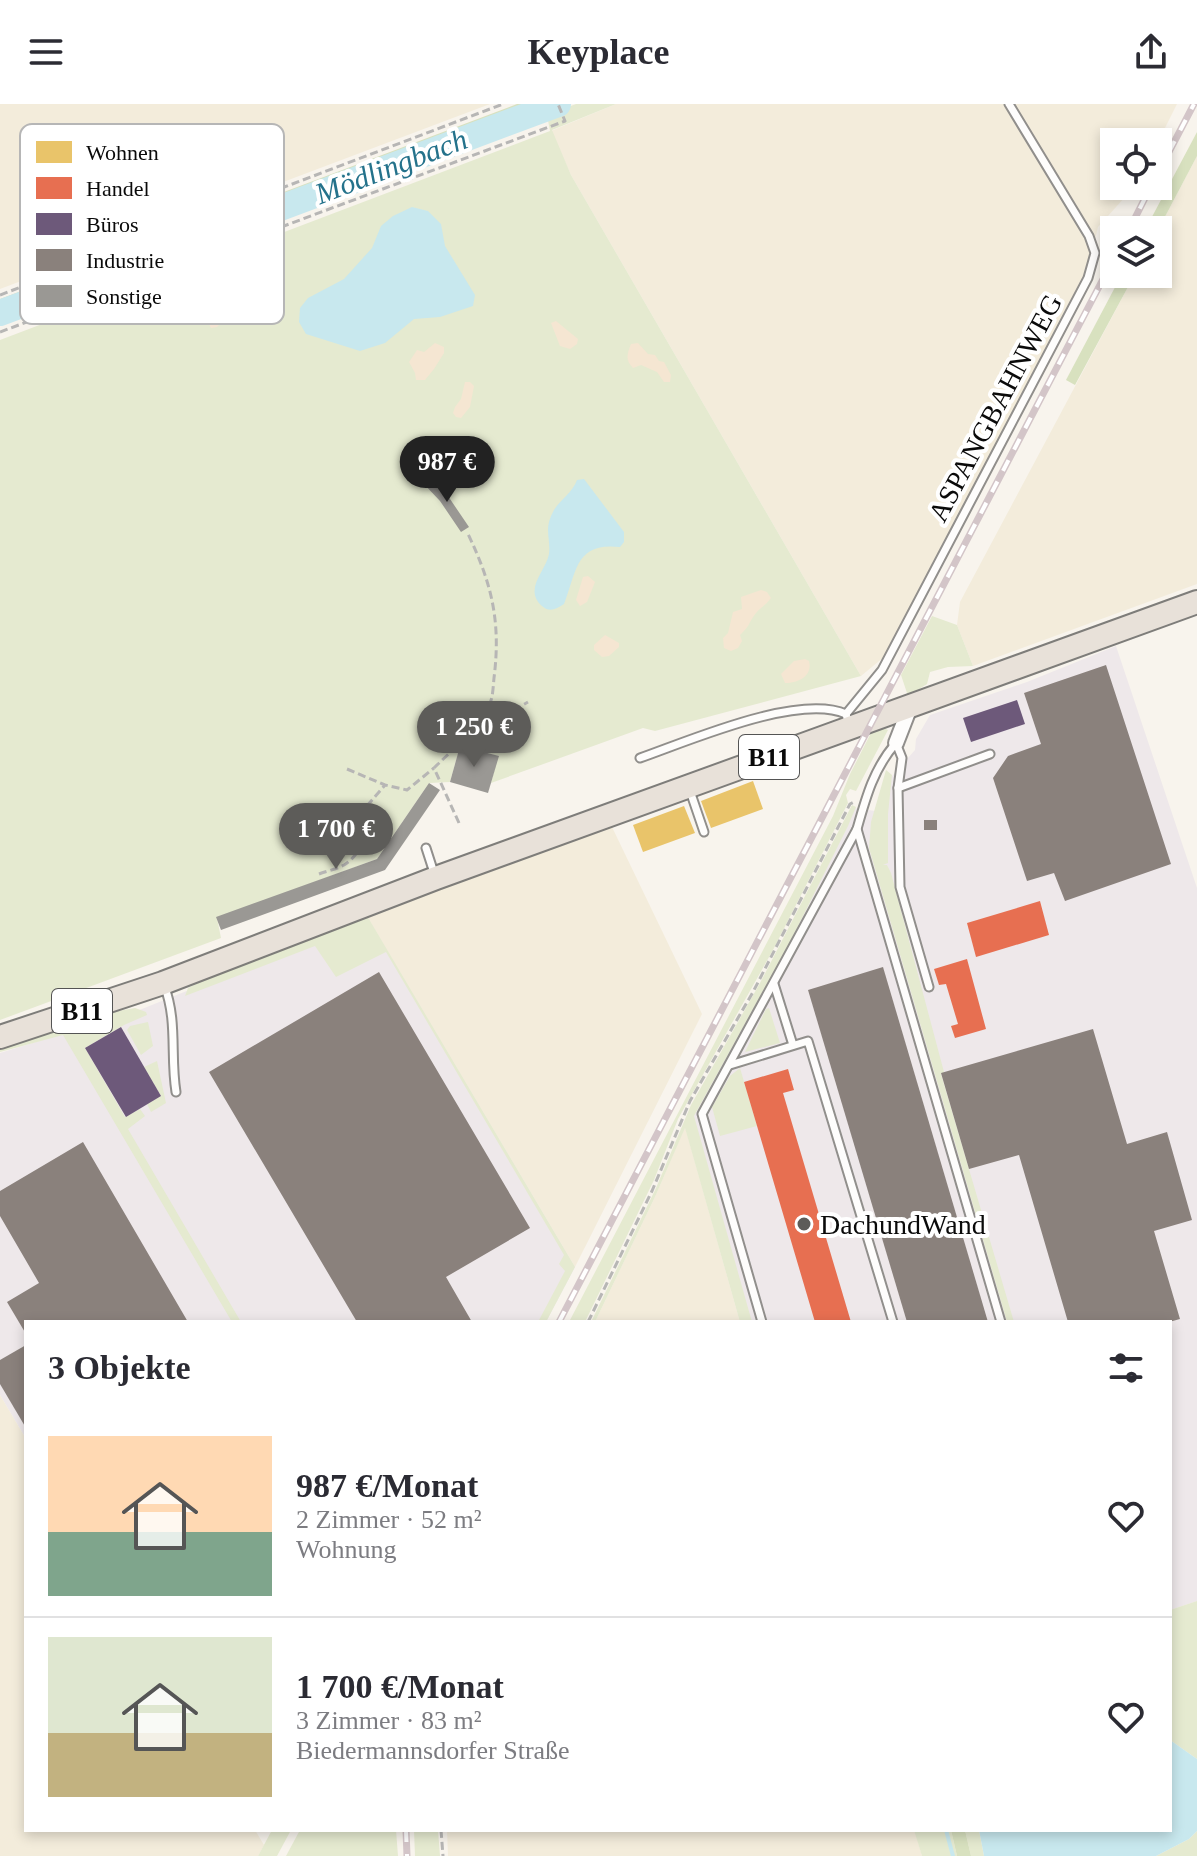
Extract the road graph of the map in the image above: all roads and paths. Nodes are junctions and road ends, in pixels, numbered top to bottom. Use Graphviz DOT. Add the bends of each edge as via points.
graph roads {
  1 [pos="503,104"];
  2 [pos="558,104"];
  3 [pos="1009,104"];
  4 [pos="284,187"];
  5 [pos="284,226"];
  6 [pos="20,287"];
  7 [pos="0,295"];
  8 [pos="21,324"];
  9 [pos="0,332"];
  10 [pos="468,534"];
  11 [pos="1197,602"];
  12 [pos="528,702"];
  13 [pos="910,707"];
  14 [pos="481,721"];
  15 [pos="848,721"];
  16 [pos="494,722"];
  17 [pos="528,724"];
  18 [pos="896,743"];
  19 [pos="990,754"];
  20 [pos="640,758"];
  21 [pos="434,768"];
  22 [pos="347,769"];
  23 [pos="385,785"];
  24 [pos="689,786"];
  25 [pos="898,788"];
  26 [pos="459,823"];
  27 [pos="857,829"];
  28 [pos="704,832"];
  29 [pos="426,848"];
  30 [pos="319,874"];
  31 [pos="436,878"];
  32 [pos="163,983"];
  33 [pos="774,984"];
  34 [pos="929,987"];
  35 [pos="0,1037"];
  36 [pos="793,1045"];
  37 [pos="730,1065"];
  38 [pos="176,1092"];
  39 [pos="761,1320"];
  40 [pos="892,1320"];
  41 [pos="1000,1320"];
  42 [pos="441,1832"];
  43 [pos="443,1856"];
  1 -- 4 [label="path"];
  2 -- 5 [label="path" via="565,121"];
  3 -- 15 [label="lane, ASPANGBAHNWEG" via="1095,253 1088,278 882,670"];
  6 -- 7 [label="path"];
  8 -- 9 [label="path"];
  10 -- 14 [label="path" via="497,616 491,704"];
  11 -- 13 [label="main road, B11"];
  12 -- 16 [label="path"];
  13 -- 15 [label="main road, B11"];
  13 -- 18 [label="street"];
  14 -- 16 [label="path"];
  14 -- 21 [label="path"];
  15 -- 20 [label="lane" via="831,708 760,716"];
  15 -- 24 [label="main road, B11"];
  16 -- 17 [label="path" via="509,733"];
  18 -- 25 [label="lane" via="902,758"];
  18 -- 27 [label="lane" via="881,760"];
  19 -- 25 [label="lane"];
  21 -- 23 [label="path" via="407,790"];
  21 -- 26 [label="path"];
  22 -- 23 [label="path"];
  23 -- 30 [label="path" via="360,814 365,837 350,859"];
  24 -- 28 [label="lane"];
  24 -- 31 [label="main road, B11"];
  25 -- 34 [label="lane" via="900,887"];
  27 -- 33 [label="lane"];
  27 -- 41 [label="lane"];
  29 -- 31 [label="lane"];
  31 -- 32 [label="main road, B11"];
  32 -- 35 [label="main road, B11"];
  32 -- 38 [label="lane" via="175,1026"];
  33 -- 36 [label="lane"];
  33 -- 37 [label="lane"];
  36 -- 37 [label="lane"];
  36 -- 40 [label="lane" via="808,1041"];
  37 -- 39 [label="lane" via="702,1114"];
  42 -- 43 [label="path"];
}
